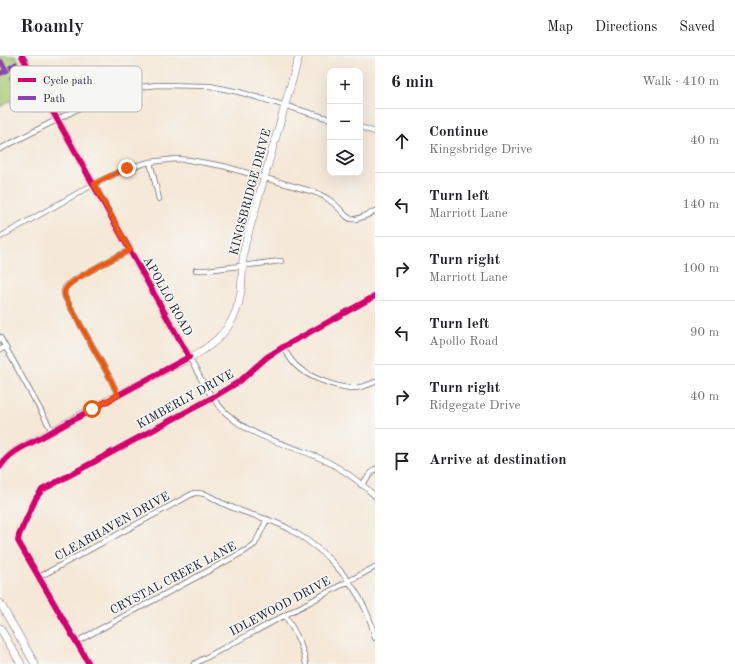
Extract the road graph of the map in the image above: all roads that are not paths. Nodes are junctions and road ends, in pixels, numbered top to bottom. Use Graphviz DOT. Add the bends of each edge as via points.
graph roads {
  1 [pos="22,56"];
  2 [pos="299,56"];
  3 [pos="28,66"];
  4 [pos="142,87"];
  5 [pos="284,106"];
  6 [pos="54,112"];
  7 [pos="72,112"];
  8 [pos="327,118"];
  9 [pos="58,119"];
  10 [pos="363,128"];
  11 [pos="375,132"];
  12 [pos="0,149"];
  13 [pos="150,162"];
  14 [pos="264,178"];
  15 [pos="94,184"];
  16 [pos="159,199"];
  17 [pos="375,211"];
  18 [pos="0,237"];
  19 [pos="130,250"];
  20 [pos="282,261"];
  21 [pos="242,266"];
  22 [pos="196,270"];
  23 [pos="375,296"];
  24 [pos="0,337"];
  25 [pos="5,347"];
  26 [pos="283,347"];
  27 [pos="0,350"];
  28 [pos="189,357"];
  29 [pos="375,382"];
  30 [pos="118,395"];
  31 [pos="212,398"];
  32 [pos="52,431"];
  33 [pos="0,467"];
  34 [pos="375,469"];
  35 [pos="361,485"];
  36 [pos="375,496"];
  37 [pos="267,519"];
  38 [pos="375,567"];
  39 [pos="39,577"];
  40 [pos="349,581"];
  41 [pos="0,603"];
  42 [pos="285,615"];
  43 [pos="0,628"];
  44 [pos="375,638"];
  45 [pos="76,642"];
  46 [pos="24,644"];
  47 [pos="14,650"];
  48 [pos="22,664"];
  49 [pos="35,664"];
  50 [pos="89,664"];
  51 [pos="194,664"];
  52 [pos="306,664"];
  1 -- 3 [label="street, APOLLO ROAD"];
  2 -- 5 [label="street, KINGSBRIDGE DRIVE"];
  4 -- 5 [label="street" via="210,86"];
  5 -- 8 [label="street"];
  5 -- 14 [label="street, KINGSBRIDGE DRIVE"];
  6 -- 9 [label="street, APOLLO ROAD"];
  7 -- 9 [label="street"];
  9 -- 12 [label="street"];
  9 -- 15 [label="street, APOLLO ROAD"];
  10 -- 11 [label="street"];
  13 -- 14 [label="street" via="189,160 223,166"];
  13 -- 15 [label="street" via="127,168"];
  13 -- 16 [label="street"];
  14 -- 17 [label="street" via="328,198 350,219 361,218"];
  14 -- 21 [label="street, KINGSBRIDGE DRIVE" via="244,245"];
  15 -- 18 [label="street"];
  15 -- 19 [label="street, APOLLO ROAD"];
  19 -- 28 [label="street, APOLLO ROAD"];
  19 -- 30 [label="street" via="78,278 64,293"];
  20 -- 21 [label="street"];
  21 -- 22 [label="street"];
  21 -- 28 [label="street, KINGSBRIDGE DRIVE" via="242,292 231,322 211,345"];
  23 -- 26 [label="street, KIMBERLY DRIVE"];
  24 -- 25 [label="street"];
  25 -- 27 [label="street"];
  25 -- 32 [label="street"];
  26 -- 29 [label="street" via="300,369 312,376 352,389"];
  26 -- 31 [label="street, KIMBERLY DRIVE" via="267,357 240,381"];
  28 -- 30 [label="street, KINGSBRIDGE DRIVE"];
  28 -- 31 [label="street, APOLLO ROAD"];
  30 -- 32 [label="street, KINGSBRIDGE DRIVE"];
  31 -- 35 [label="street, APOLLO ROAD" via="234,420 252,432 315,456"];
  31 -- 39 [label="street, KIMBERLY DRIVE" via="42,490 36,498 18,541"];
  32 -- 33 [label="street, KINGSBRIDGE DRIVE" via="23,446"];
  34 -- 35 [label="street"];
  35 -- 36 [label="street, APOLLO ROAD"];
  37 -- 39 [label="street, CLEARHAVEN DRIVE" via="230,506 208,494 194,493"];
  37 -- 40 [label="street" via="290,529 314,545"];
  37 -- 45 [label="street, CRYSTAL CREEK LANE" via="255,544 245,552"];
  38 -- 40 [label="street, IDLEWOOD DRIVE"];
  39 -- 45 [label="street"];
  40 -- 42 [label="street, IDLEWOOD DRIVE"];
  40 -- 44 [label="street" via="368,614"];
  41 -- 46 [label="street"];
  42 -- 51 [label="street, IDLEWOOD DRIVE"];
  42 -- 52 [label="street" via="299,641"];
  43 -- 47 [label="street"];
  45 -- 50 [label="street"];
  46 -- 47 [label="street"];
  46 -- 49 [label="street"];
  47 -- 48 [label="street"];
}
